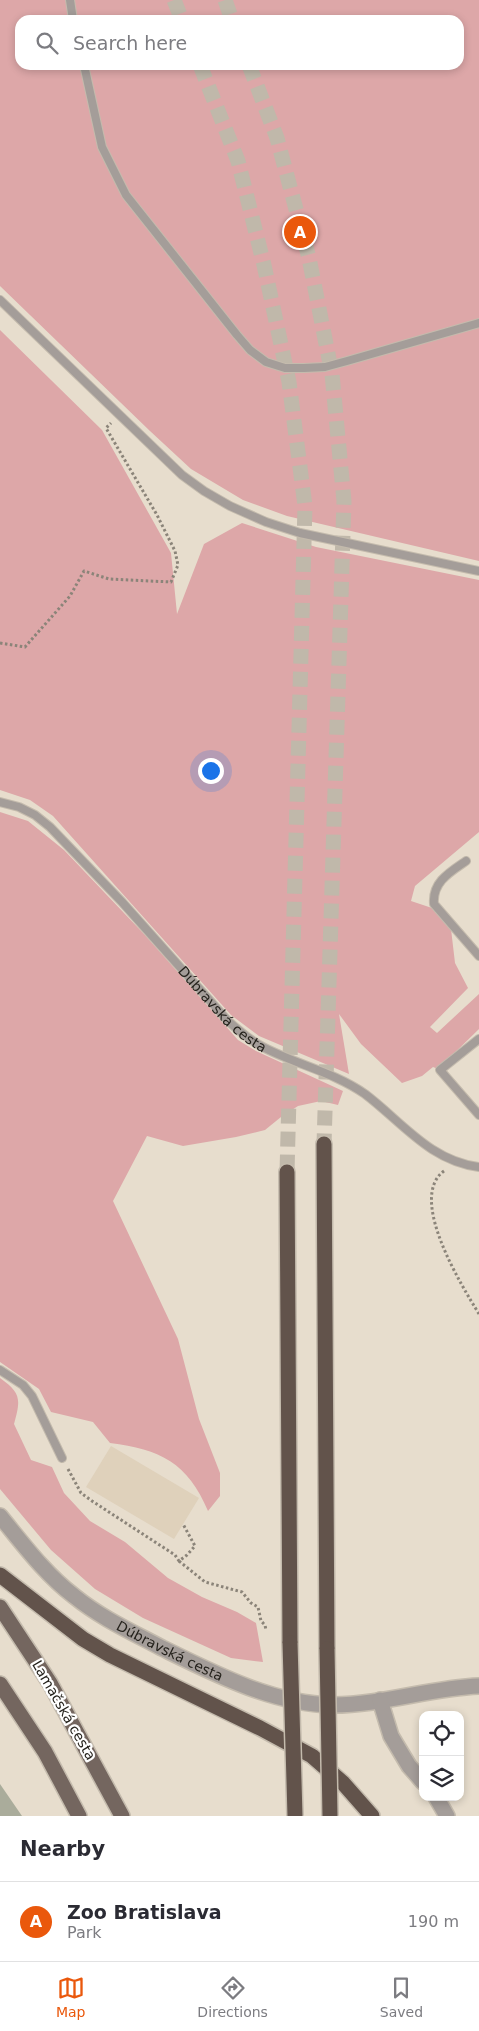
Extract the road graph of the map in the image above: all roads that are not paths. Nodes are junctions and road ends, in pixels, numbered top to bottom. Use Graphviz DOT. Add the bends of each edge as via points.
graph roads {
  1 [pos="70,0"];
  2 [pos="73,15"];
  3 [pos="85,70"];
  4 [pos="0,300"];
  5 [pos="479,323"];
  6 [pos="479,571"];
  7 [pos="0,802"];
  8 [pos="466,861"];
  9 [pos="479,956"];
  10 [pos="479,1039"];
  11 [pos="479,1115"];
  12 [pos="324,1144"];
  13 [pos="479,1168"];
  14 [pos="287,1172"];
  15 [pos="0,1370"];
  16 [pos="62,1458"];
  17 [pos="0,1516"];
  18 [pos="0,1575"];
  19 [pos="1,1609"];
  20 [pos="0,1684"];
  21 [pos="479,1686"];
  22 [pos="380,1700"];
  23 [pos="419,1777"];
  24 [pos="439,1801"];
  25 [pos="78,1816"];
  26 [pos="122,1816"];
  27 [pos="295,1816"];
  28 [pos="330,1816"];
  29 [pos="372,1816"];
  30 [pos="448,1816"];
  1 -- 2 [label="lane"];
  3 -- 5 [label="lane" via="102,147 126,195 237,335 266,362 285,368 325,367"];
  4 -- 6 [label="lane" via="182,474 230,506 300,533"];
  7 -- 13 [label="lane, Dúbravská cesta" via="19,807 50,827 244,1035 262,1047 346,1083 364,1094 427,1147 457,1162"];
  8 -- 9 [label="lane" via="443,877 433,895 434,904"];
  10 -- 11 [label="lane" via="440,1070"];
  12 -- 28 [label="highway, bridge"];
  14 -- 27 [label="highway, bridge" via="290,1643"];
  15 -- 16 [label="lane" via="23,1385 32,1396"];
  17 -- 22 [label="street, Dúbravská cesta" via="39,1564 74,1596 114,1624 191,1662 300,1702 333,1705"];
  18 -- 29 [label="highway" via="110,1655 312,1756"];
  19 -- 26 [label="main road, Lamačská cesta" via="50,1683"];
  20 -- 25 [label="main road" via="45,1752"];
  21 -- 22 [label="street, Dúbravská cesta" via="452,1687"];
  22 -- 23 [label="street" via="391,1736"];
  24 -- 30 [label="street"];
}
